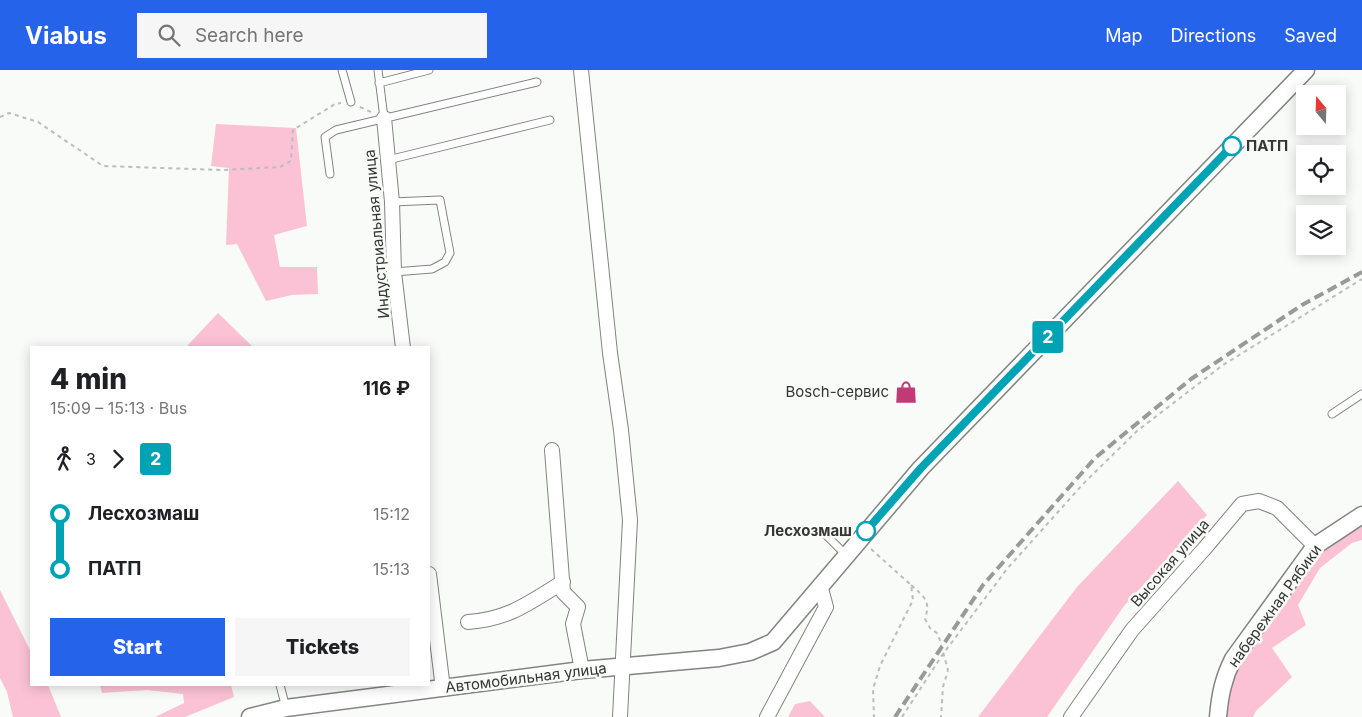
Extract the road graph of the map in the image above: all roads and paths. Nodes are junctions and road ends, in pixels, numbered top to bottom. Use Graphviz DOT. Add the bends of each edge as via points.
graph roads {
  1 [pos="342,70"];
  2 [pos="378,70"];
  3 [pos="429,70"];
  4 [pos="581,70"];
  5 [pos="1306,70"];
  6 [pos="536,82"];
  7 [pos="380,83"];
  8 [pos="351,102"];
  9 [pos="0,117"];
  10 [pos="384,118"];
  11 [pos="550,120"];
  12 [pos="388,160"];
  13 [pos="330,174"];
  14 [pos="392,202"];
  15 [pos="394,272"];
  16 [pos="1362,279"];
  17 [pos="403,346"];
  18 [pos="1362,394"];
  19 [pos="1332,414"];
  20 [pos="552,450"];
  21 [pos="1362,515"];
  22 [pos="824,534"];
  23 [pos="860,539"];
  24 [pos="1315,546"];
  25 [pos="846,555"];
  26 [pos="562,582"];
  27 [pos="911,585"];
  28 [pos="820,586"];
  29 [pos="430,591"];
  30 [pos="468,622"];
  31 [pos="433,642"];
  32 [pos="943,654"];
  33 [pos="624,667"];
  34 [pos="582,670"];
  35 [pos="280,686"];
  36 [pos="443,689"];
  37 [pos="286,708"];
  38 [pos="250,717"];
  39 [pos="620,717"];
  40 [pos="767,717"];
  41 [pos="874,717"];
  42 [pos="902,717"];
  43 [pos="941,717"];
  44 [pos="1072,717"];
  45 [pos="1218,717"];
  1 -- 8 [label="lane"];
  2 -- 7 [label="lane"];
  3 -- 7 [label="lane"];
  4 -- 33 [label="street" via="630,520"];
  5 -- 23 [label="street, Автомобильная улица" via="921,468"];
  6 -- 10 [label="lane"];
  7 -- 10 [label="lane"];
  8 -- 9 [label="path" via="336,104 293,130 292,161 280,167 222,170 103,166 38,122 8,113"];
  8 -- 10 [label="path"];
  10 -- 12 [label="street, Индустриальная улица"];
  10 -- 13 [label="lane" via="336,130 325,137"];
  11 -- 12 [label="lane"];
  12 -- 14 [label="street, Индустриальная улица"];
  14 -- 15 [label="street, Индустриальная улица"];
  14 -- 15 [label="lane" via="440,200 450,252 445,262 432,268"];
  15 -- 17 [label="street, Индустриальная улица"];
  16 -- 32 [label="path" via="1223,365 1137,432 1083,484 1006,568"];
  18 -- 19 [label="lane"];
  20 -- 26 [label="street"];
  21 -- 24 [label="street, набережная Рябики"];
  22 -- 25 [label="lane"];
  23 -- 25 [label="street, Автомобильная улица"];
  23 -- 27 [label="path"];
  24 -- 44 [label="street, Высокая улица" via="1277,508 1259,501 1242,504 1132,630"];
  24 -- 45 [label="street, набережная Рябики" via="1234,659 1221,689"];
  25 -- 28 [label="street, Автомобильная улица"];
  26 -- 30 [label="street" via="514,612 485,621"];
  26 -- 34 [label="street" via="563,592 578,607 573,624"];
  27 -- 32 [label="path" via="926,599 925,619 938,634"];
  27 -- 41 [label="path" via="912,600 880,666 873,689"];
  28 -- 33 [label="street, Автомобильная улица" via="773,642 750,652"];
  28 -- 40 [label="street" via="826,607"];
  29 -- 31 [label="street"];
  31 -- 36 [label="street"];
  32 -- 42 [label="path"];
  32 -- 43 [label="path" via="948,670 943,686"];
  33 -- 34 [label="street, Автомобильная улица"];
  33 -- 39 [label="street"];
  34 -- 36 [label="street, Автомобильная улица"];
  35 -- 37 [label="lane"];
  36 -- 37 [label="street, Автомобильная улица"];
  37 -- 38 [label="street, Автомобильная улица"];
}
